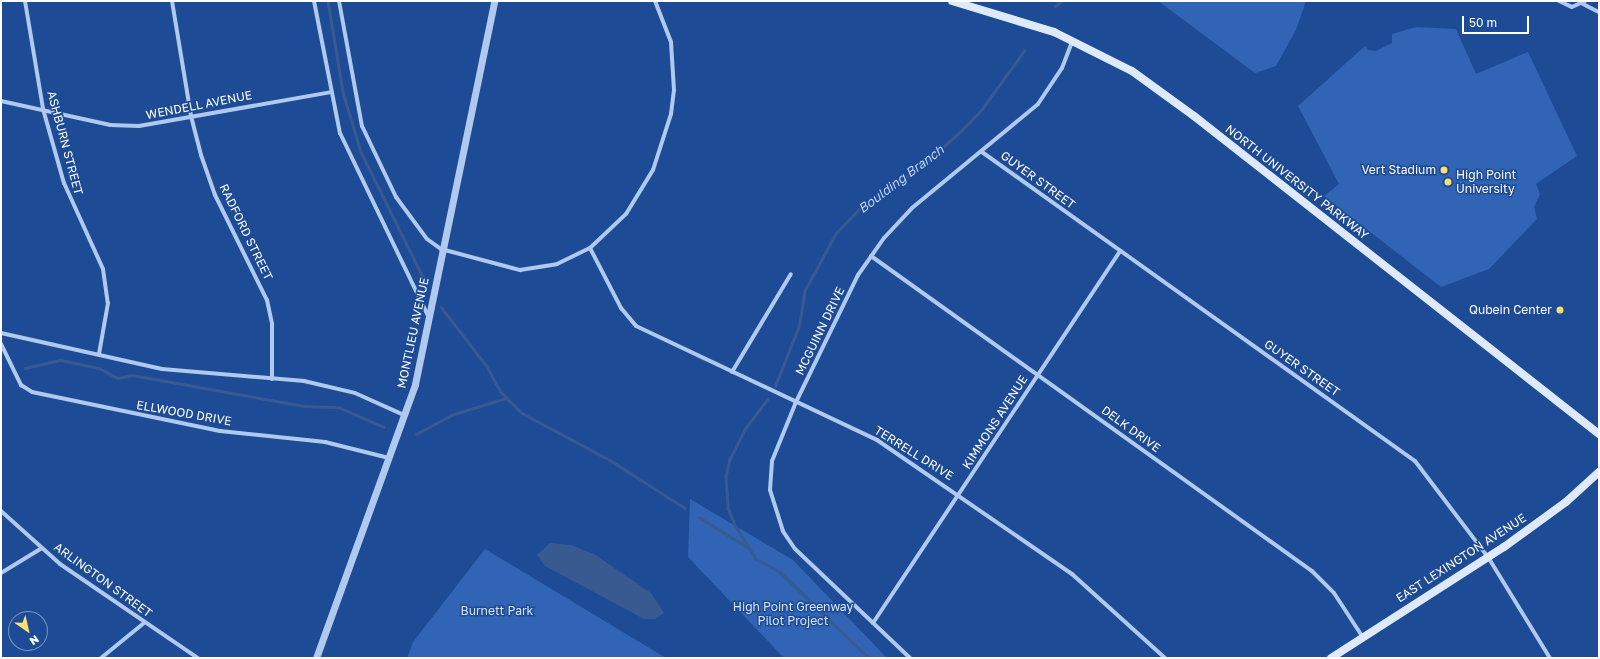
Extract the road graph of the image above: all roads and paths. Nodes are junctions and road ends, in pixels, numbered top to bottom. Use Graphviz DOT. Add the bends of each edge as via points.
graph roads {
  1 [pos="25,1"];
  2 [pos="172,1"];
  3 [pos="314,1"];
  4 [pos="339,1"];
  5 [pos="494,1"];
  6 [pos="655,1"];
  7 [pos="952,1"];
  8 [pos="1559,1"];
  9 [pos="1584,2"];
  10 [pos="1599,12"];
  11 [pos="1073,40"];
  12 [pos="331,92"];
  13 [pos="1,101"];
  14 [pos="44,109"];
  15 [pos="190,116"];
  16 [pos="982,152"];
  17 [pos="590,248"];
  18 [pos="441,249"];
  19 [pos="1120,251"];
  20 [pos="870,256"];
  21 [pos="791,274"];
  22 [pos="429,318"];
  23 [pos="1,333"];
  24 [pos="1,344"];
  25 [pos="99,354"];
  26 [pos="732,372"];
  27 [pos="1038,374"];
  28 [pos="272,379"];
  29 [pos="796,402"];
  30 [pos="404,415"];
  31 [pos="1599,434"];
  32 [pos="390,459"];
  33 [pos="1599,472"];
  34 [pos="960,495"];
  35 [pos="1,511"];
  36 [pos="42,548"];
  37 [pos="1488,558"];
  38 [pos="1,573"];
  39 [pos="144,622"];
  40 [pos="873,623"];
  41 [pos="1362,636"];
  42 [pos="101,658"];
  43 [pos="198,658"];
  44 [pos="316,658"];
  45 [pos="910,658"];
  46 [pos="1165,658"];
  47 [pos="1331,658"];
  48 [pos="1550,658"];
  1 -- 14 [label="street, ASHBURN STREET"];
  2 -- 15 [label="street, RADFORD STREET"];
  3 -- 12 [label="street"];
  4 -- 18 [label="street" via="353,88 370,148 396,197 427,239"];
  5 -- 18 [label="street, MONTLIEU AVENUE"];
  6 -- 17 [label="street" via="671,42 674,66 671,114 662,148 642,192 621,220"];
  7 -- 11 [label="main road, NORTH UNIVERSITY PARKWAY"];
  8 -- 9 [label="street" via="1572,7"];
  9 -- 10 [label="street"];
  11 -- 16 [label="street, MCGUINN DRIVE" via="1062,68 1038,104"];
  11 -- 31 [label="main road, NORTH UNIVERSITY PARKWAY" via="1132,71 1194,116"];
  12 -- 15 [label="street, WENDELL AVENUE"];
  12 -- 22 [label="street" via="340,133"];
  13 -- 14 [label="street, WENDELL AVENUE"];
  14 -- 15 [label="street, WENDELL AVENUE" via="110,125 139,126"];
  14 -- 25 [label="street, ASHBURN STREET" via="64,183 103,269 108,303"];
  15 -- 28 [label="street, RADFORD STREET" via="215,195 267,300 272,324"];
  16 -- 19 [label="street, GUYER STREET"];
  16 -- 20 [label="street, MCGUINN DRIVE" via="912,208"];
  17 -- 18 [label="street" via="557,264 520,270"];
  17 -- 26 [label="street, TERRELL DRIVE" via="620,308 636,326"];
  18 -- 22 [label="street, MONTLIEU AVENUE"];
  19 -- 27 [label="street, KIMMONS AVENUE"];
  19 -- 37 [label="street, GUYER STREET" via="1415,461"];
  20 -- 27 [label="street, DELK DRIVE"];
  20 -- 29 [label="street, MCGUINN DRIVE"];
  21 -- 26 [label="street"];
  22 -- 30 [label="street, MONTLIEU AVENUE" via="415,384"];
  23 -- 25 [label="street"];
  24 -- 32 [label="street, ELLWOOD DRIVE" via="21,385 32,392 220,431 325,442"];
  25 -- 28 [label="street" via="162,369"];
  26 -- 29 [label="street, TERRELL DRIVE"];
  27 -- 34 [label="street, KIMMONS AVENUE"];
  27 -- 41 [label="street, DELK DRIVE" via="1312,571 1334,593"];
  28 -- 30 [label="street" via="304,381 355,393"];
  29 -- 34 [label="street, TERRELL DRIVE" via="877,440"];
  29 -- 40 [label="street, MCGUINN DRIVE" via="772,461 770,490 776,515 795,549"];
  30 -- 32 [label="street, MONTLIEU AVENUE"];
  32 -- 44 [label="street, MONTLIEU AVENUE"];
  33 -- 37 [label="main road, EAST LEXINGTON AVENUE" via="1556,510"];
  34 -- 40 [label="street, KIMMONS AVENUE"];
  34 -- 46 [label="street, TERRELL DRIVE" via="1072,574"];
  35 -- 36 [label="street, ARLINGTON STREET"];
  36 -- 38 [label="street"];
  36 -- 39 [label="street, ARLINGTON STREET"];
  37 -- 41 [label="main road, EAST LEXINGTON AVENUE"];
  37 -- 48 [label="street, GUYER STREET"];
  39 -- 42 [label="street"];
  39 -- 43 [label="street, ARLINGTON STREET"];
  40 -- 45 [label="street, MCGUINN DRIVE"];
  41 -- 47 [label="main road, EAST LEXINGTON AVENUE"];
}
